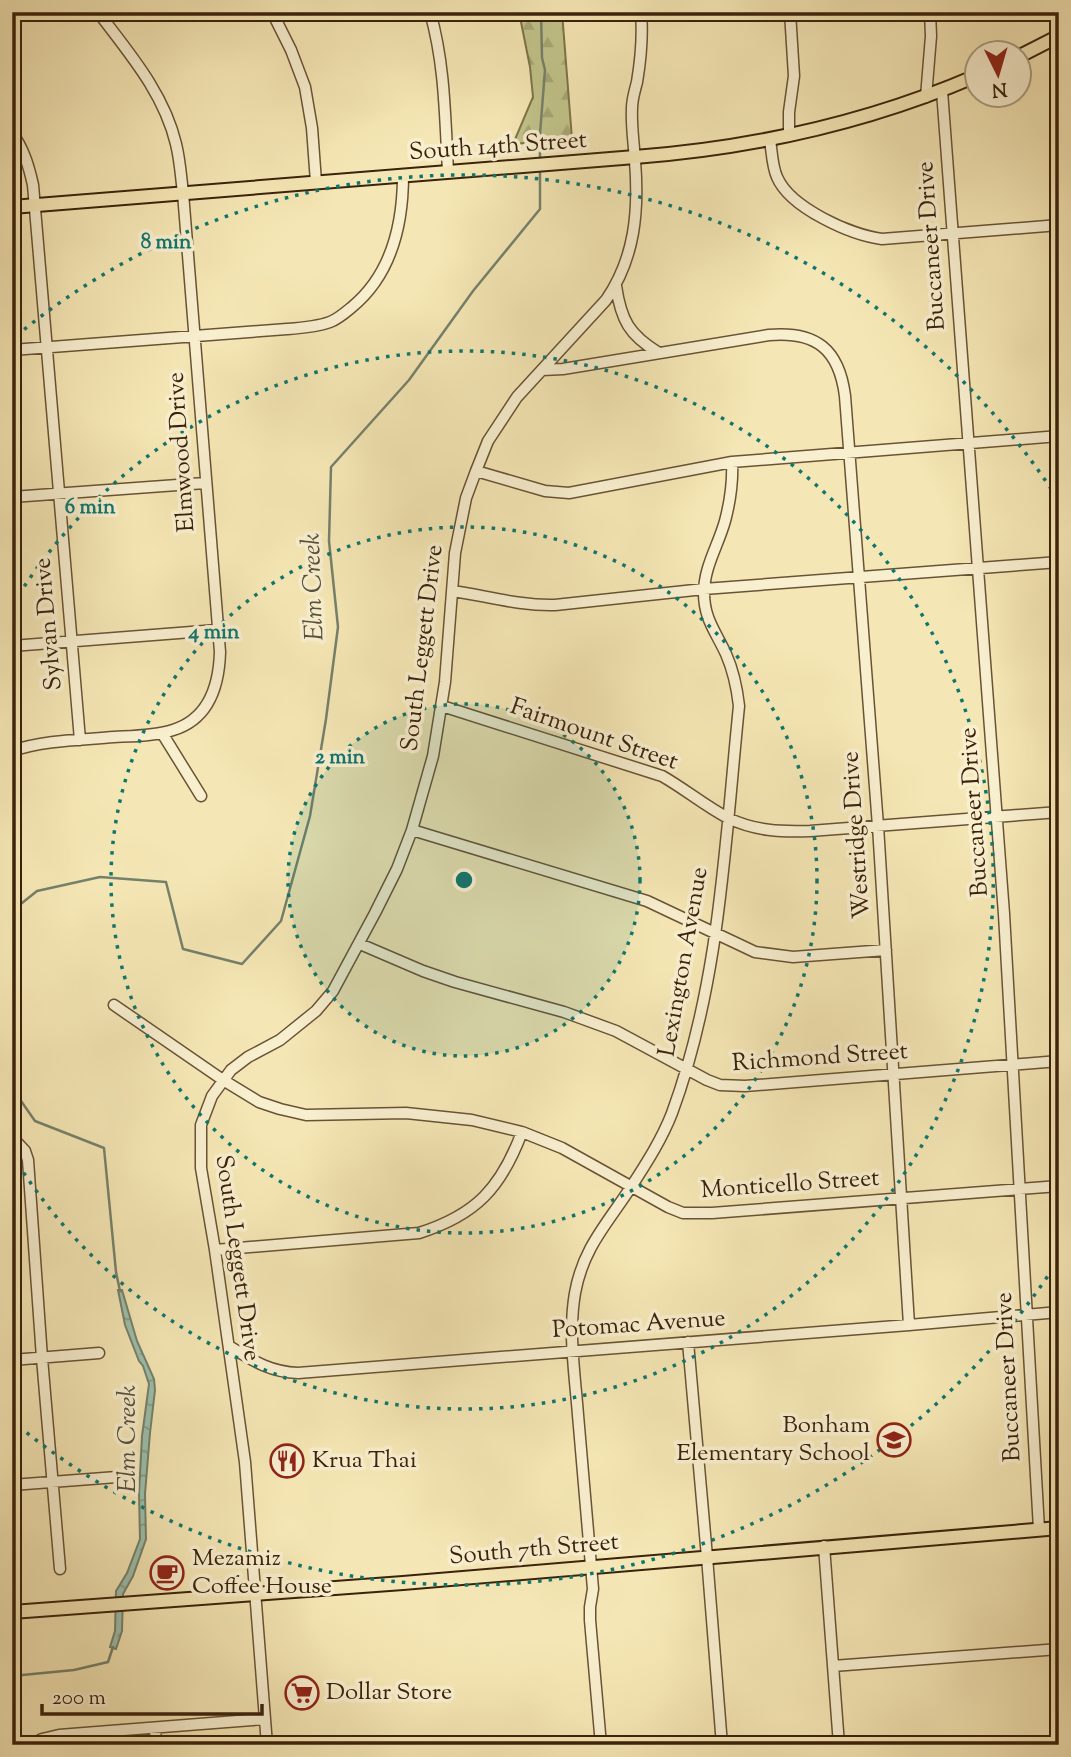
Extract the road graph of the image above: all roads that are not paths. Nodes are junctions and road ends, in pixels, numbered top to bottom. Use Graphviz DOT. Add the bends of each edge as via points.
graph roads {
  1 [pos="98,12"];
  2 [pos="272,12"];
  3 [pos="430,12"];
  4 [pos="641,12"];
  5 [pos="790,12"];
  6 [pos="930,12"];
  7 [pos="1059,36"];
  8 [pos="1032,50"];
  9 [pos="962,82"];
  10 [pos="942,91"];
  11 [pos="926,97"];
  12 [pos="12,133"];
  13 [pos="789,136"];
  14 [pos="770,140"];
  15 [pos="635,158"];
  16 [pos="448,172"];
  17 [pos="403,175"];
  18 [pos="316,182"];
  19 [pos="183,193"];
  20 [pos="36,205"];
  21 [pos="12,207"];
  22 [pos="1059,225"];
  23 [pos="952,234"];
  24 [pos="616,286"];
  25 [pos="194,336"];
  26 [pos="47,348"];
  27 [pos="12,350"];
  28 [pos="659,353"];
  29 [pos="542,370"];
  30 [pos="1059,436"];
  31 [pos="968,443"];
  32 [pos="848,452"];
  33 [pos="732,462"];
  34 [pos="476,471"];
  35 [pos="205,483"];
  36 [pos="59,493"];
  37 [pos="12,497"];
  38 [pos="1059,562"];
  39 [pos="977,568"];
  40 [pos="859,577"];
  41 [pos="704,589"];
  42 [pos="453,591"];
  43 [pos="217,630"];
  44 [pos="71,642"];
  45 [pos="12,646"];
  46 [pos="442,706"];
  47 [pos="162,733"];
  48 [pos="80,740"];
  49 [pos="35,744"];
  50 [pos="12,745"];
  51 [pos="12,751"];
  52 [pos="201,796"];
  53 [pos="1059,812"];
  54 [pos="996,817"];
  55 [pos="728,818"];
  56 [pos="878,826"];
  57 [pos="412,830"];
  58 [pos="715,933"];
  59 [pos="360,944"];
  60 [pos="886,950"];
  61 [pos="114,1005"];
  62 [pos="1059,1061"];
  63 [pos="1013,1065"];
  64 [pos="686,1069"];
  65 [pos="893,1074"];
  66 [pos="223,1080"];
  67 [pos="522,1132"];
  68 [pos="12,1137"];
  69 [pos="632,1186"];
  70 [pos="1059,1186"];
  71 [pos="1020,1189"];
  72 [pos="901,1198"];
  73 [pos="215,1250"];
  74 [pos="1059,1312"];
  75 [pos="1026,1314"];
  76 [pos="909,1325"];
  77 [pos="688,1342"];
  78 [pos="229,1346"];
  79 [pos="573,1351"];
  80 [pos="99,1353"];
  81 [pos="42,1358"];
  82 [pos="12,1360"];
  83 [pos="130,1476"];
  84 [pos="53,1482"];
  85 [pos="12,1485"];
  86 [pos="1059,1528"];
  87 [pos="1039,1529"];
  88 [pos="824,1546"];
  89 [pos="707,1557"];
  90 [pos="592,1567"];
  91 [pos="60,1569"];
  92 [pos="255,1594"];
  93 [pos="12,1612"];
  94 [pos="1059,1648"];
  95 [pos="833,1666"];
  96 [pos="264,1719"];
  97 [pos="155,1728"];
  98 [pos="31,1745"];
  99 [pos="156,1745"];
  100 [pos="267,1745"];
  101 [pos="601,1745"];
  102 [pos="722,1745"];
  103 [pos="839,1745"];
  1 -- 19 [label="street, Elmwood Drive" via="141,67 165,112 176,141"];
  2 -- 18 [label="street" via="306,87"];
  3 -- 16 [label="street" via="440,63"];
  4 -- 15 [label="street, South Leggett Drive" via="641,52 632,106"];
  5 -- 13 [label="street" via="794,76"];
  6 -- 11 [label="street"];
  7 -- 8 [label="main road"];
  9 -- 10 [label="main road, South 14th Street"];
  10 -- 11 [label="main road, South 14th Street"];
  10 -- 23 [label="street, Buccaneer Drive"];
  11 -- 13 [label="main road, South 14th Street"];
  12 -- 20 [label="street, Sylvan Drive" via="30,168"];
  13 -- 14 [label="main road, South 14th Street"];
  14 -- 15 [label="main road, South 14th Street"];
  14 -- 23 [label="street" via="778,178 786,190 844,229 882,239"];
  15 -- 16 [label="main road, South 14th Street"];
  15 -- 24 [label="street, South Leggett Drive" via="636,219 629,257"];
  16 -- 17 [label="main road, South 14th Street"];
  17 -- 18 [label="main road, South 14th Street"];
  17 -- 25 [label="street" via="403,199 388,260 369,292 346,312 312,327"];
  18 -- 19 [label="main road, South 14th Street"];
  19 -- 20 [label="main road, South 14th Street"];
  19 -- 25 [label="street, Elmwood Drive"];
  20 -- 21 [label="main road, South 14th Street"];
  20 -- 26 [label="street, Sylvan Drive"];
  22 -- 23 [label="street"];
  23 -- 31 [label="street, Buccaneer Drive"];
  24 -- 28 [label="street" via="630,330"];
  24 -- 29 [label="street, South Leggett Drive"];
  25 -- 26 [label="street"];
  25 -- 35 [label="street, Elmwood Drive"];
  26 -- 27 [label="street"];
  26 -- 36 [label="street, Sylvan Drive"];
  28 -- 29 [label="street"];
  28 -- 32 [label="street, Westridge Drive" via="769,334 786,333 814,341 839,369 843,382"];
  29 -- 34 [label="street, South Leggett Drive" via="503,416"];
  30 -- 31 [label="street"];
  31 -- 32 [label="street"];
  31 -- 39 [label="street, Buccaneer Drive"];
  32 -- 33 [label="street"];
  32 -- 40 [label="street, Westridge Drive"];
  33 -- 34 [label="street" via="569,493 545,491"];
  33 -- 41 [label="street, Lexington Avenue" via="725,522"];
  34 -- 42 [label="street, South Leggett Drive" via="460,525"];
  35 -- 36 [label="street"];
  35 -- 43 [label="street, Elmwood Drive"];
  36 -- 37 [label="street"];
  36 -- 44 [label="street, Sylvan Drive"];
  38 -- 39 [label="street"];
  39 -- 40 [label="street"];
  39 -- 54 [label="street, Buccaneer Drive"];
  40 -- 41 [label="street"];
  40 -- 56 [label="street, Westridge Drive"];
  41 -- 42 [label="street" via="547,606"];
  41 -- 55 [label="street, Lexington Avenue" via="708,618 726,654 737,693"];
  42 -- 46 [label="street, South Leggett Drive"];
  43 -- 44 [label="street"];
  43 -- 47 [label="street, Elmwood Drive" via="220,652 214,692 194,719"];
  44 -- 45 [label="street"];
  44 -- 48 [label="street, Sylvan Drive"];
  46 -- 55 [label="street, Fairmount Street" via="662,776"];
  46 -- 57 [label="street, South Leggett Drive"];
  47 -- 48 [label="street, Elmwood Drive"];
  47 -- 52 [label="street"];
  48 -- 49 [label="street, Elmwood Drive"];
  49 -- 50 [label="street"];
  49 -- 51 [label="street, Elmwood Drive"];
  53 -- 54 [label="street, Fairmount Street"];
  54 -- 56 [label="street, Fairmount Street"];
  54 -- 63 [label="street, Buccaneer Drive"];
  55 -- 56 [label="street, Fairmount Street" via="776,832"];
  55 -- 58 [label="street, Lexington Avenue"];
  56 -- 60 [label="street, Westridge Drive"];
  57 -- 58 [label="street" via="646,901"];
  57 -- 59 [label="street, South Leggett Drive"];
  58 -- 60 [label="street" via="755,952 793,957"];
  58 -- 64 [label="street, Lexington Avenue"];
  59 -- 64 [label="street, Richmond Street" via="422,971 617,1031"];
  59 -- 66 [label="street, South Leggett Drive" via="333,992 316,1011 280,1040 248,1057"];
  60 -- 65 [label="street, Westridge Drive"];
  61 -- 66 [label="street, Monticello Street"];
  62 -- 63 [label="street, Richmond Street"];
  63 -- 65 [label="street, Richmond Street"];
  63 -- 71 [label="street, Buccaneer Drive"];
  64 -- 65 [label="street, Richmond Street" via="720,1085 734,1086"];
  64 -- 69 [label="street, Lexington Avenue" via="671,1114"];
  65 -- 72 [label="street, Westridge Drive"];
  66 -- 67 [label="street, Monticello Street" via="259,1102 306,1115 405,1113 472,1120"];
  66 -- 73 [label="street, South Leggett Drive" via="208,1104 200,1139"];
  67 -- 69 [label="street, Monticello Street"];
  67 -- 73 [label="street" via="513,1157 491,1188 474,1207 439,1227 419,1233"];
  68 -- 81 [label="street" via="27,1160"];
  69 -- 72 [label="street, Monticello Street" via="682,1213"];
  69 -- 79 [label="street, Lexington Avenue" via="594,1240 581,1268 573,1304"];
  70 -- 71 [label="street, Monticello Street"];
  71 -- 72 [label="street, Monticello Street"];
  71 -- 75 [label="street, Buccaneer Drive"];
  72 -- 76 [label="street, Westridge Drive"];
  73 -- 78 [label="street, South Leggett Drive"];
  74 -- 75 [label="street, Potomac Avenue"];
  75 -- 76 [label="street, Potomac Avenue"];
  75 -- 87 [label="street, Buccaneer Drive"];
  76 -- 77 [label="street, Potomac Avenue"];
  77 -- 79 [label="street, Potomac Avenue"];
  77 -- 89 [label="street"];
  78 -- 79 [label="street, Potomac Avenue" via="281,1373"];
  78 -- 92 [label="street, South Leggett Drive" via="245,1462"];
  79 -- 90 [label="street, Lexington Avenue"];
  80 -- 81 [label="street"];
  81 -- 82 [label="street"];
  81 -- 84 [label="street"];
  83 -- 84 [label="street"];
  84 -- 85 [label="street"];
  84 -- 91 [label="street"];
  86 -- 87 [label="main road, South 7th Street"];
  87 -- 88 [label="main road, South 7th Street"];
  88 -- 89 [label="main road, South 7th Street"];
  88 -- 95 [label="street"];
  89 -- 90 [label="main road, South 7th Street"];
  89 -- 102 [label="street"];
  90 -- 92 [label="main road, South 7th Street"];
  90 -- 101 [label="street, Lexington Avenue" via="590,1620"];
  92 -- 93 [label="main road, South 7th Street"];
  92 -- 96 [label="street, South Leggett Drive"];
  94 -- 95 [label="street"];
  95 -- 103 [label="street"];
  96 -- 97 [label="street"];
  96 -- 100 [label="street, South Leggett Drive"];
  97 -- 98 [label="street" via="59,1735"];
  97 -- 99 [label="street"];
}
